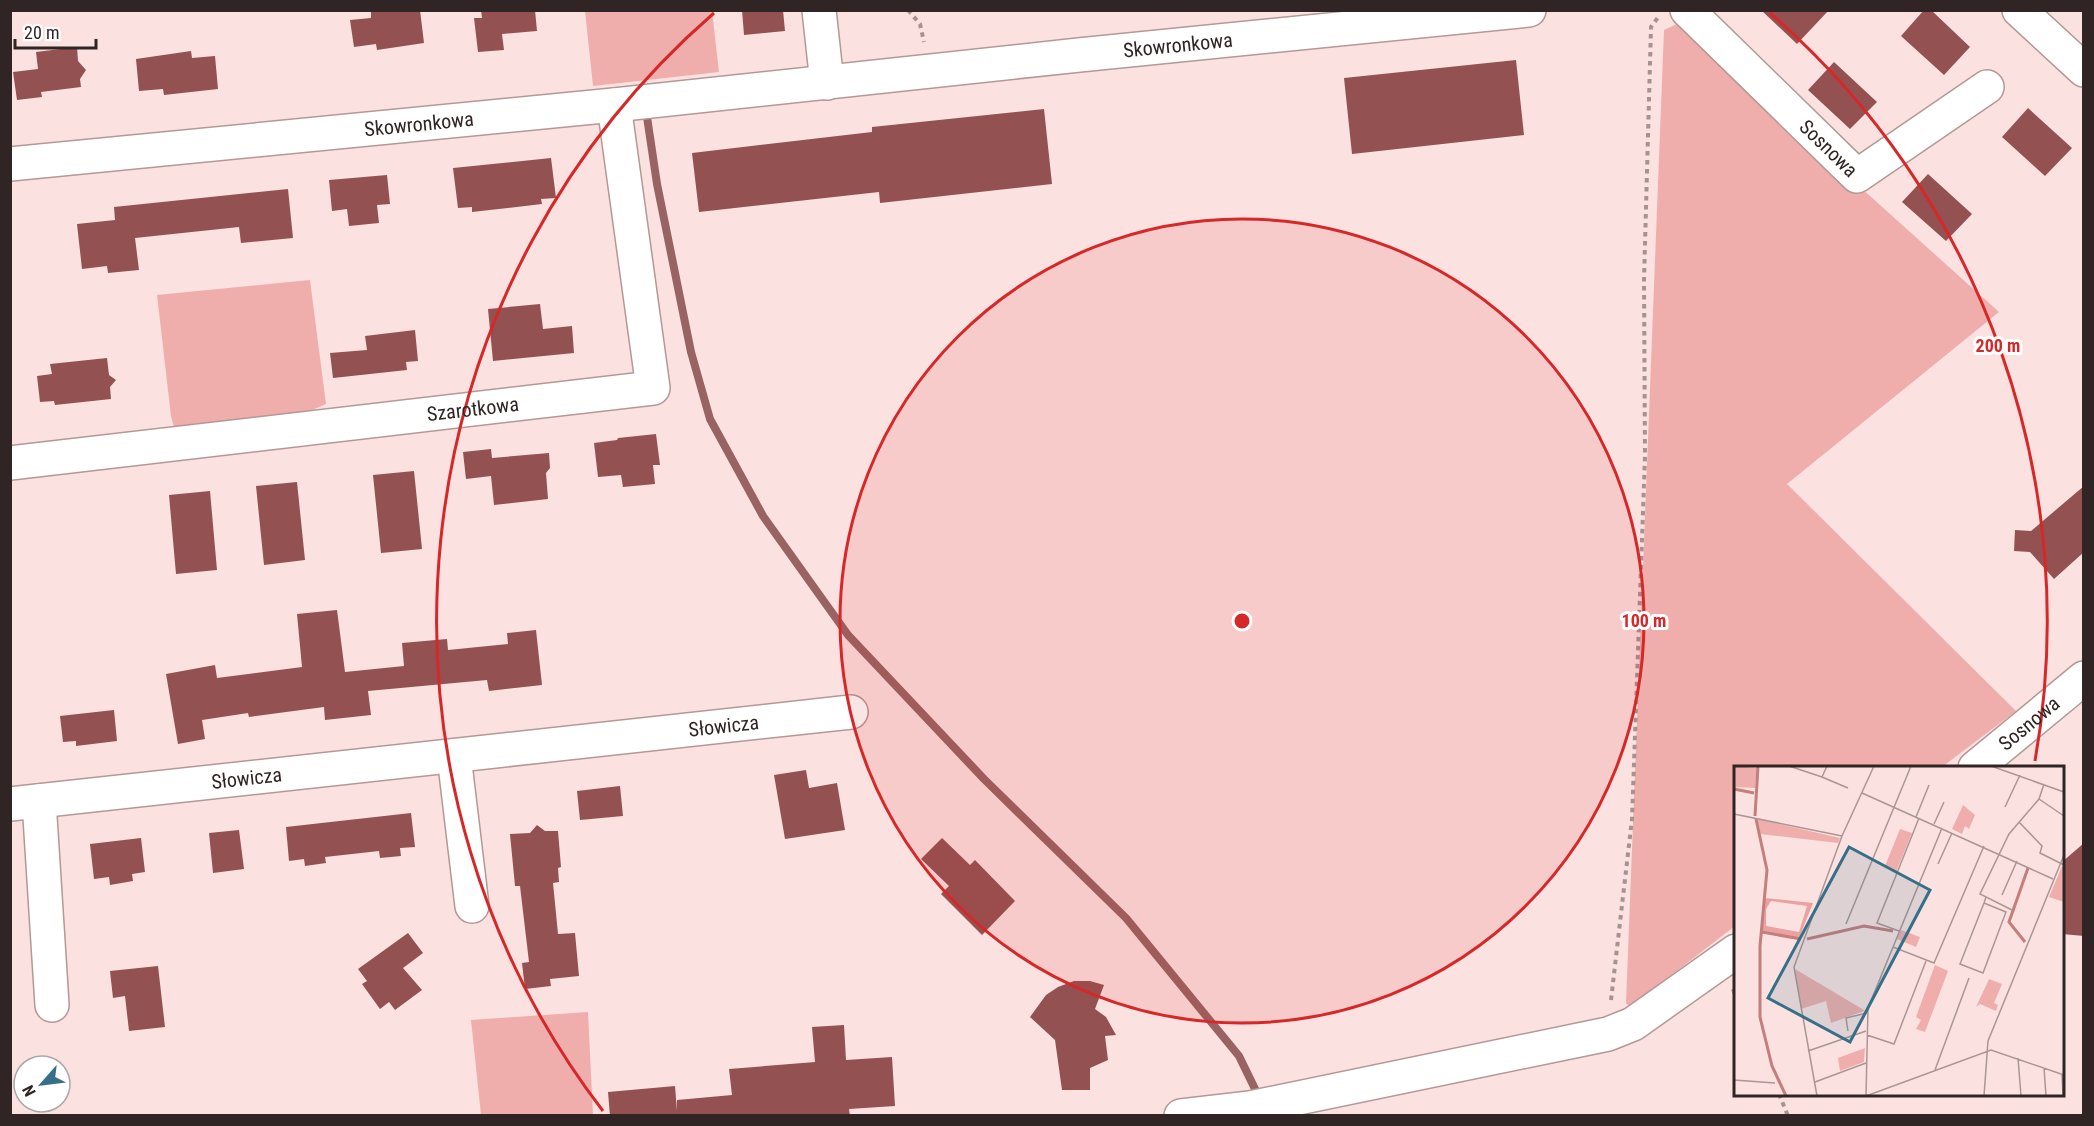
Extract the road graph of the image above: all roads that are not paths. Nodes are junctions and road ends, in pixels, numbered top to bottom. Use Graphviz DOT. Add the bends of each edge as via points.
graph roads {
  1 [pos="819,10"];
  2 [pos="1528,10"];
  3 [pos="1687,10"];
  4 [pos="2019,10"];
  5 [pos="2084,70"];
  6 [pos="827,83"];
  7 [pos="1987,87"];
  8 [pos="614,105"];
  9 [pos="10,164"];
  10 [pos="10,464"];
  11 [pos="2084,678"];
  12 [pos="851,712"];
  13 [pos="454,756"];
  14 [pos="1977,766"];
  15 [pos="25,802"];
  16 [pos="472,906"];
  17 [pos="1734,952"];
  18 [pos="52,1005"];
  19 [pos="1181,1116"];
  1 -- 6 [label="street"];
  2 -- 6 [label="street, Skowronkowa"];
  3 -- 7 [label="street, Sosnowa" via="1857,176"];
  4 -- 5 [label="street"];
  6 -- 8 [label="street, Skowronkowa"];
  8 -- 9 [label="street, Skowronkowa"];
  8 -- 10 [label="street, Szarotkowa" via="653,388"];
  11 -- 14 [label="street, Sosnowa"];
  12 -- 13 [label="street, Słowicza"];
  13 -- 15 [label="street, Słowicza"];
  13 -- 16 [label="street"];
  15 -- 18 [label="street, Słowicza"];
  17 -- 19 [label="street" via="1633,1024 1608,1034 1250,1108"];
}
